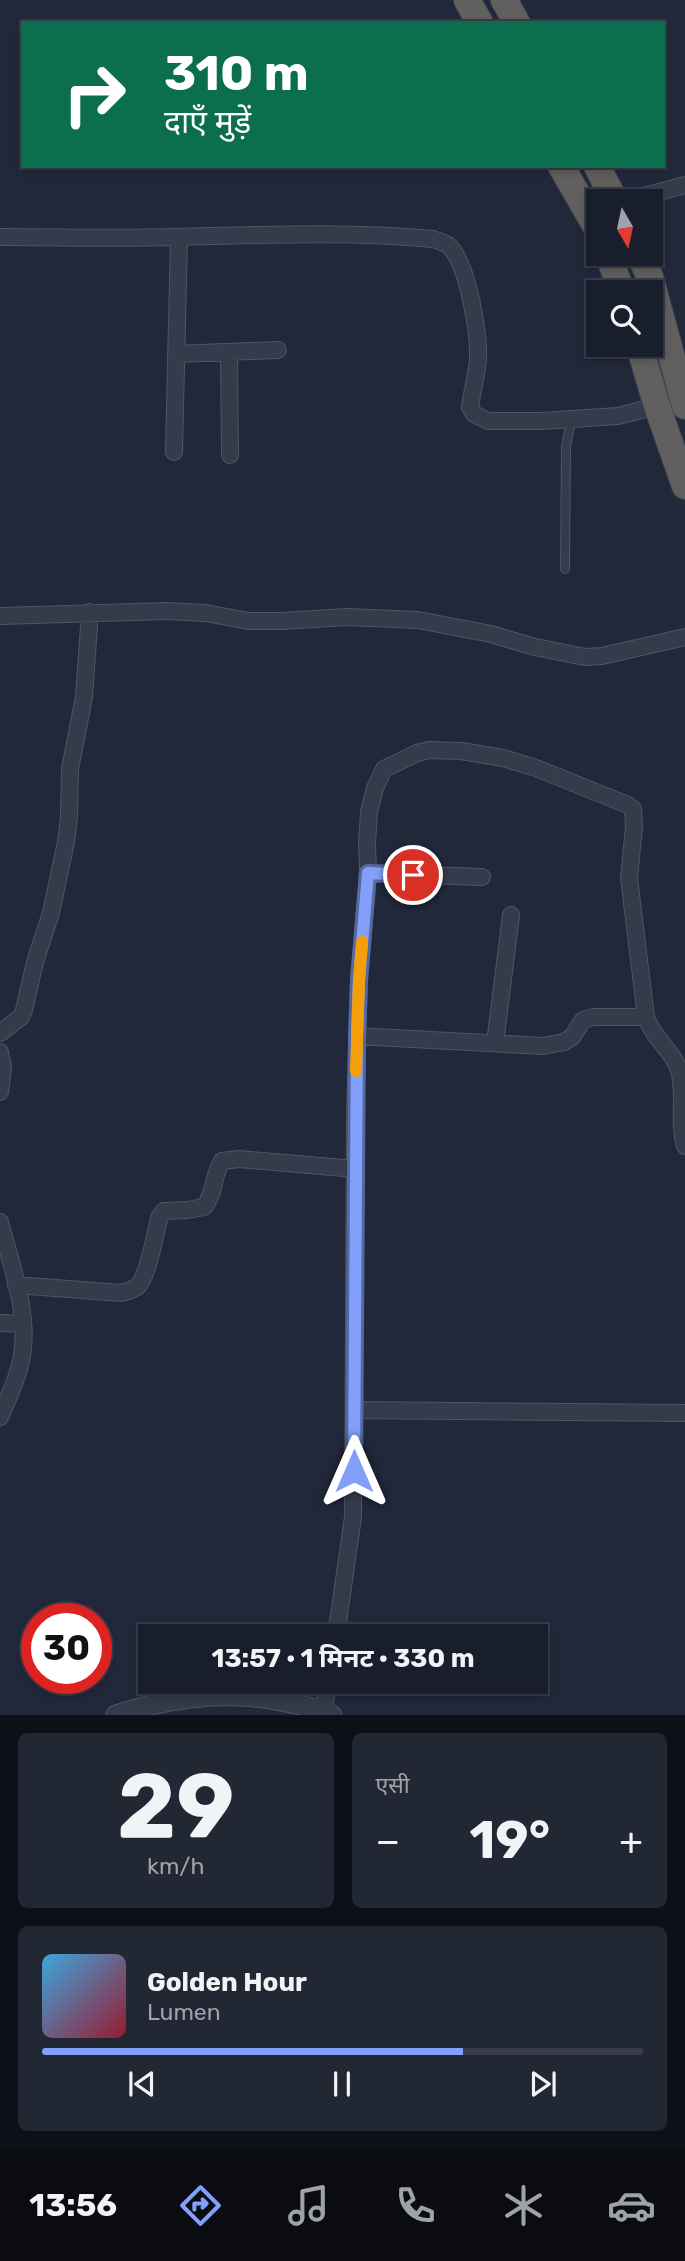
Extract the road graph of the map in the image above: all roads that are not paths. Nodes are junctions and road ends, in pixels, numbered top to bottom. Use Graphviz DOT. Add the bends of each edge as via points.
graph roads {
  1 [pos="467,0"];
  2 [pos="504,0"];
  3 [pos="479,21"];
  4 [pos="516,21"];
  5 [pos="563,168"];
  6 [pos="598,168"];
  7 [pos="685,185"];
  8 [pos="609,189"];
  9 [pos="663,191"];
  10 [pos="586,209"];
  11 [pos="0,237"];
  12 [pos="179,237"];
  13 [pos="644,266"];
  14 [pos="278,350"];
  15 [pos="229,352"];
  16 [pos="176,354"];
  17 [pos="643,357"];
  18 [pos="657,406"];
  19 [pos="685,407"];
  20 [pos="571,420"];
  21 [pos="174,452"];
  22 [pos="230,455"];
  23 [pos="685,486"];
  24 [pos="565,569"];
  25 [pos="90,612"];
  26 [pos="0,616"];
  27 [pos="685,637"];
  28 [pos="368,873"];
  29 [pos="482,877"];
  30 [pos="510,915"];
  31 [pos="646,1017"];
  32 [pos="0,1032"];
  33 [pos="357,1036"];
  34 [pos="495,1043"];
  35 [pos="0,1052"];
  36 [pos="0,1092"];
  37 [pos="685,1146"];
  38 [pos="355,1169"];
  39 [pos="0,1222"];
  40 [pos="16,1285"];
  41 [pos="0,1323"];
  42 [pos="23,1324"];
  43 [pos="354,1410"];
  44 [pos="685,1413"];
  45 [pos="0,1417"];
  46 [pos="338,1624"];
  47 [pos="327,1694"];
  48 [pos="326,1714"];
  49 [pos="116,1715"];
  1 -- 3 [label="highway"];
  2 -- 4 [label="highway"];
  5 -- 10 [label="highway"];
  6 -- 8 [label="highway"];
  7 -- 9 [label="street"];
  11 -- 12 [label="street"];
  12 -- 16 [label="street"];
  12 -- 20 [label="street" via="362,234 442,242 456,259 473,307 478,344 470,407 474,414 488,421"];
  13 -- 19 [label="highway"];
  14 -- 15 [label="street"];
  15 -- 16 [label="street"];
  15 -- 22 [label="street"];
  16 -- 21 [label="street"];
  17 -- 18 [label="highway"];
  18 -- 20 [label="street" via="618,416"];
  18 -- 23 [label="highway"];
  20 -- 24 [label="lane" via="566,447"];
  25 -- 26 [label="street"];
  25 -- 27 [label="street" via="205,613 249,621 418,620 585,657"];
  25 -- 32 [label="street" via="84,697 70,769 66,842 51,913 24,1010"];
  28 -- 29 [label="street"];
  28 -- 31 [label="street" via="369,812 375,788 384,769 416,753 461,751 503,758 628,805 634,814 629,878"];
  28 -- 33 [label="street"];
  30 -- 34 [label="street"];
  31 -- 34 [label="street" via="583,1020 572,1037 554,1045"];
  31 -- 37 [label="street" via="680,1074"];
  33 -- 34 [label="street"];
  33 -- 38 [label="street"];
  35 -- 36 [label="street"];
  38 -- 40 [label="street" via="222,1161 204,1207 164,1211 160,1216 142,1281 132,1289 121,1293"];
  38 -- 43 [label="street"];
  39 -- 40 [label="street"];
  40 -- 42 [label="street"];
  41 -- 42 [label="street"];
  42 -- 45 [label="street" via="21,1361"];
  43 -- 44 [label="street"];
  43 -- 46 [label="street" via="353,1517"];
  47 -- 48 [label="street"];
  48 -- 49 [label="street" via="273,1698 216,1695 156,1703"];
}
